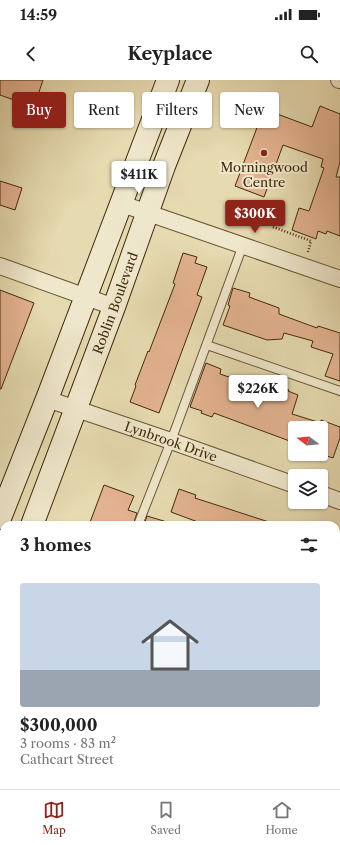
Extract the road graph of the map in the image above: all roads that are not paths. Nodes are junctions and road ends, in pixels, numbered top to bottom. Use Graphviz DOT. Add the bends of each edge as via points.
graph roads {
  1 [pos="168,80"];
  2 [pos="198,80"];
  3 [pos="122,204"];
  4 [pos="147,213"];
  5 [pos="243,245"];
  6 [pos="0,266"];
  7 [pos="340,279"];
  8 [pos="86,297"];
  9 [pos="114,307"];
  10 [pos="207,344"];
  11 [pos="340,392"];
  12 [pos="47,399"];
  13 [pos="76,409"];
  14 [pos="171,441"];
  15 [pos="288,483"];
  16 [pos="328,497"];
  17 [pos="340,501"];
  18 [pos="0,518"];
  19 [pos="34,521"];
  20 [pos="140,521"];
  1 -- 3 [label="main road"];
  2 -- 4 [label="main road, Roblin Boulevard"];
  3 -- 4 [label="street"];
  3 -- 8 [label="main road"];
  4 -- 5 [label="street"];
  4 -- 9 [label="main road, Roblin Boulevard"];
  5 -- 7 [label="street"];
  5 -- 10 [label="lane"];
  6 -- 8 [label="street"];
  8 -- 9 [label="street"];
  8 -- 12 [label="main road"];
  9 -- 13 [label="main road, Roblin Boulevard"];
  10 -- 11 [label="lane"];
  10 -- 14 [label="lane"];
  12 -- 13 [label="street, Lynbrook Drive"];
  12 -- 18 [label="main road"];
  13 -- 14 [label="street, Lynbrook Drive"];
  13 -- 19 [label="main road, Roblin Boulevard"];
  14 -- 15 [label="street, Lynbrook Drive"];
  14 -- 20 [label="lane"];
  16 -- 17 [label="street"];
}
